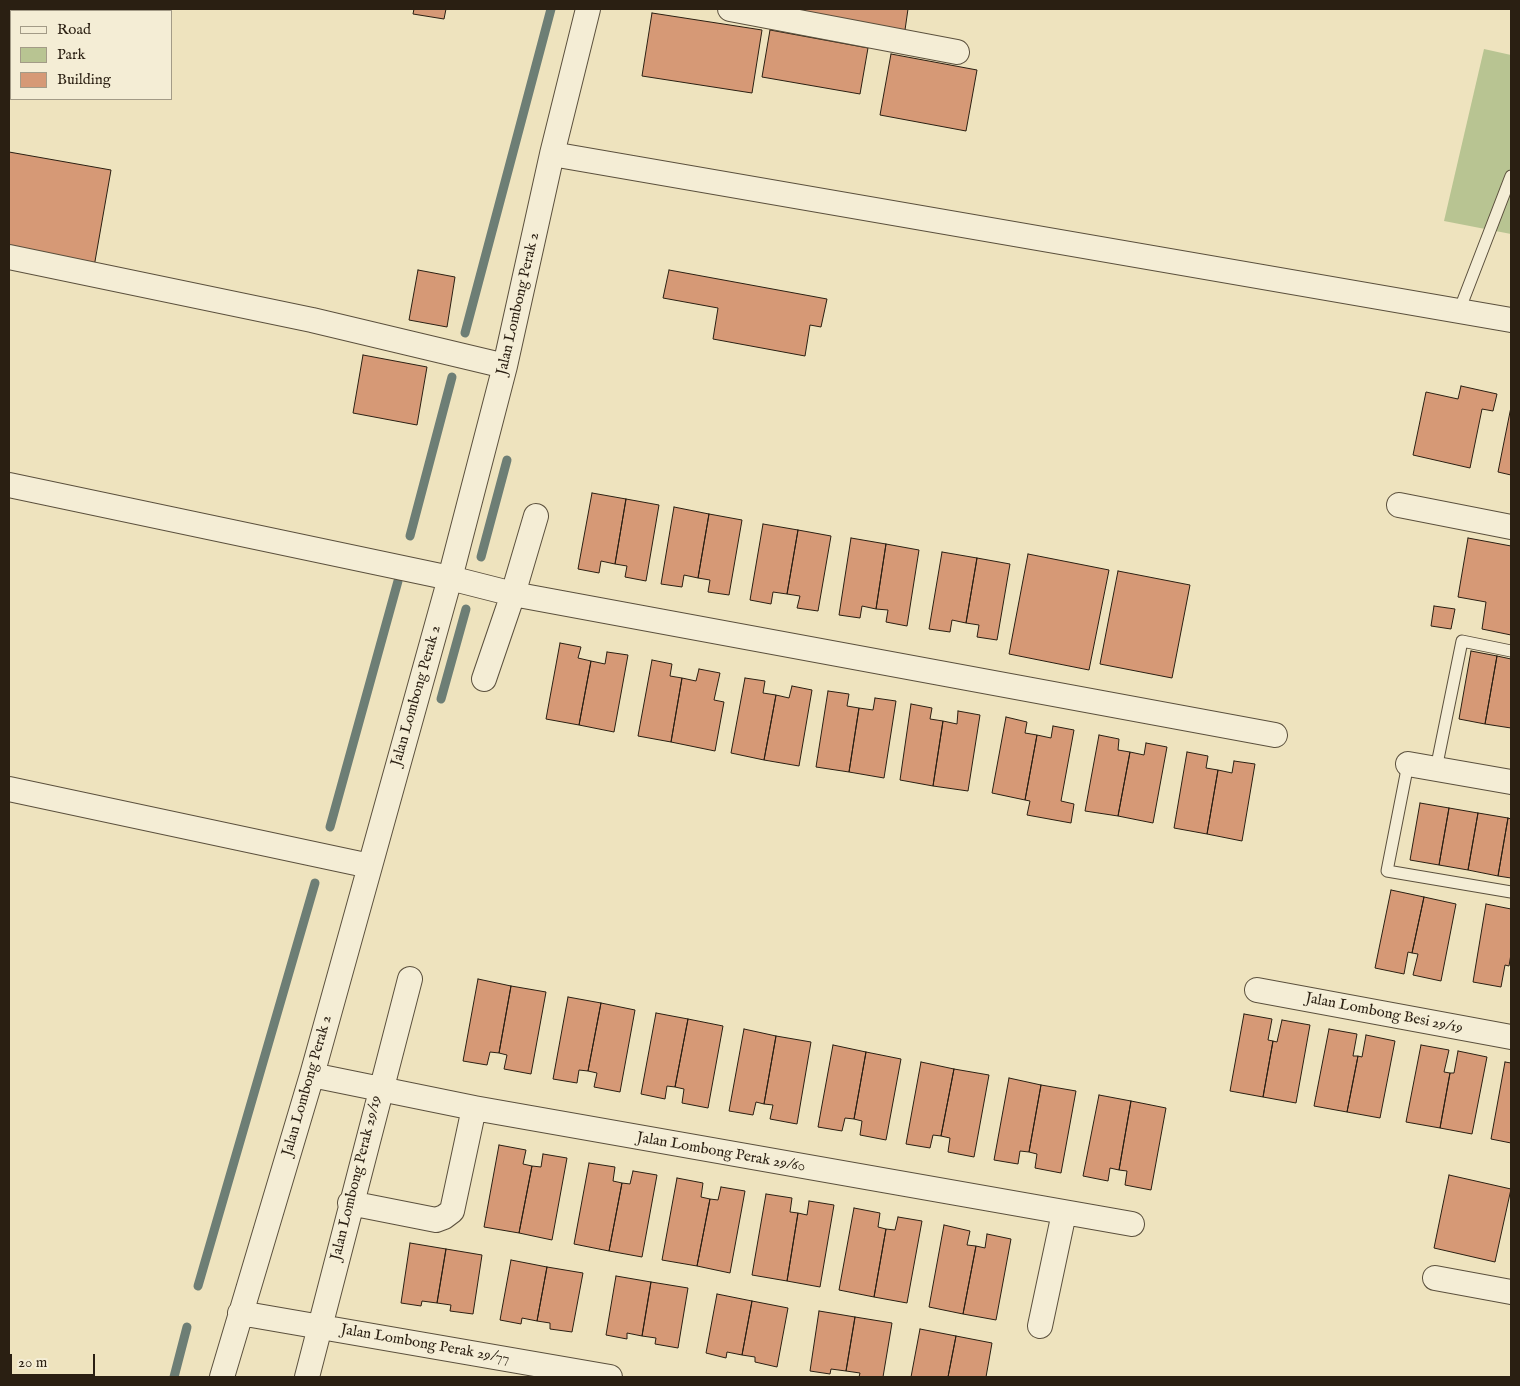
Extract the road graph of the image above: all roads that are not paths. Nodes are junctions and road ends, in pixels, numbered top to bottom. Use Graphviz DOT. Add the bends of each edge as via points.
graph roads {
  1 [pos="588,9"];
  2 [pos="730,9"];
  3 [pos="957,52"];
  4 [pos="552,154"];
  5 [pos="1511,176"];
  6 [pos="9,257"];
  7 [pos="1460,311"];
  8 [pos="1511,320"];
  9 [pos="505,366"];
  10 [pos="9,485"];
  11 [pos="1399,505"];
  12 [pos="536,516"];
  13 [pos="1511,527"];
  14 [pos="450,578"];
  15 [pos="514,594"];
  16 [pos="1511,651"];
  17 [pos="484,679"];
  18 [pos="1275,735"];
  19 [pos="1408,764"];
  20 [pos="1436,769"];
  21 [pos="1511,782"];
  22 [pos="9,789"];
  23 [pos="370,866"];
  24 [pos="1511,892"];
  25 [pos="410,979"];
  26 [pos="1257,990"];
  27 [pos="1511,1037"];
  28 [pos="312,1075"];
  29 [pos="380,1091"];
  30 [pos="474,1108"];
  31 [pos="350,1203"];
  32 [pos="1064,1213"];
  33 [pos="1132,1224"];
  34 [pos="1434,1278"];
  35 [pos="1511,1292"];
  36 [pos="240,1312"];
  37 [pos="320,1326"];
  38 [pos="1040,1326"];
  39 [pos="222,1377"];
  40 [pos="307,1377"];
  41 [pos="610,1377"];
  1 -- 4 [label="street, Jalan Lombong Perak 2"];
  2 -- 3 [label="street"];
  4 -- 7 [label="street"];
  4 -- 9 [label="street, Jalan Lombong Perak 2"];
  5 -- 7 [label="lane"];
  6 -- 9 [label="street" via="312,320"];
  7 -- 8 [label="street"];
  9 -- 14 [label="street, Jalan Lombong Perak 2"];
  10 -- 14 [label="street"];
  11 -- 13 [label="street"];
  12 -- 15 [label="street"];
  14 -- 15 [label="street"];
  14 -- 23 [label="street, Jalan Lombong Perak 2"];
  15 -- 17 [label="street"];
  15 -- 18 [label="street"];
  16 -- 20 [label="lane" via="1462,641"];
  19 -- 20 [label="street"];
  19 -- 24 [label="lane" via="1387,871"];
  20 -- 21 [label="street"];
  22 -- 23 [label="street"];
  23 -- 28 [label="street, Jalan Lombong Perak 2"];
  25 -- 29 [label="street, Jalan Lombong Perak 29/19"];
  26 -- 27 [label="street, Jalan Lombong Besi 29/19"];
  28 -- 29 [label="street, Jalan Lombong Perak 29/60"];
  28 -- 36 [label="street, Jalan Lombong Perak 2"];
  29 -- 30 [label="street, Jalan Lombong Perak 29/60"];
  29 -- 31 [label="street, Jalan Lombong Perak 29/19"];
  30 -- 31 [label="street" via="452,1211 436,1220"];
  30 -- 32 [label="street, Jalan Lombong Perak 29/60"];
  31 -- 37 [label="street, Jalan Lombong Perak 29/19"];
  32 -- 33 [label="street, Jalan Lombong Perak 29/60"];
  32 -- 38 [label="street"];
  34 -- 35 [label="street"];
  36 -- 37 [label="street, Jalan Lombong Perak 29/77"];
  36 -- 39 [label="street, Jalan Lombong Perak 2"];
  37 -- 40 [label="street, Jalan Lombong Perak 29/19"];
  37 -- 41 [label="street, Jalan Lombong Perak 29/77"];
}
